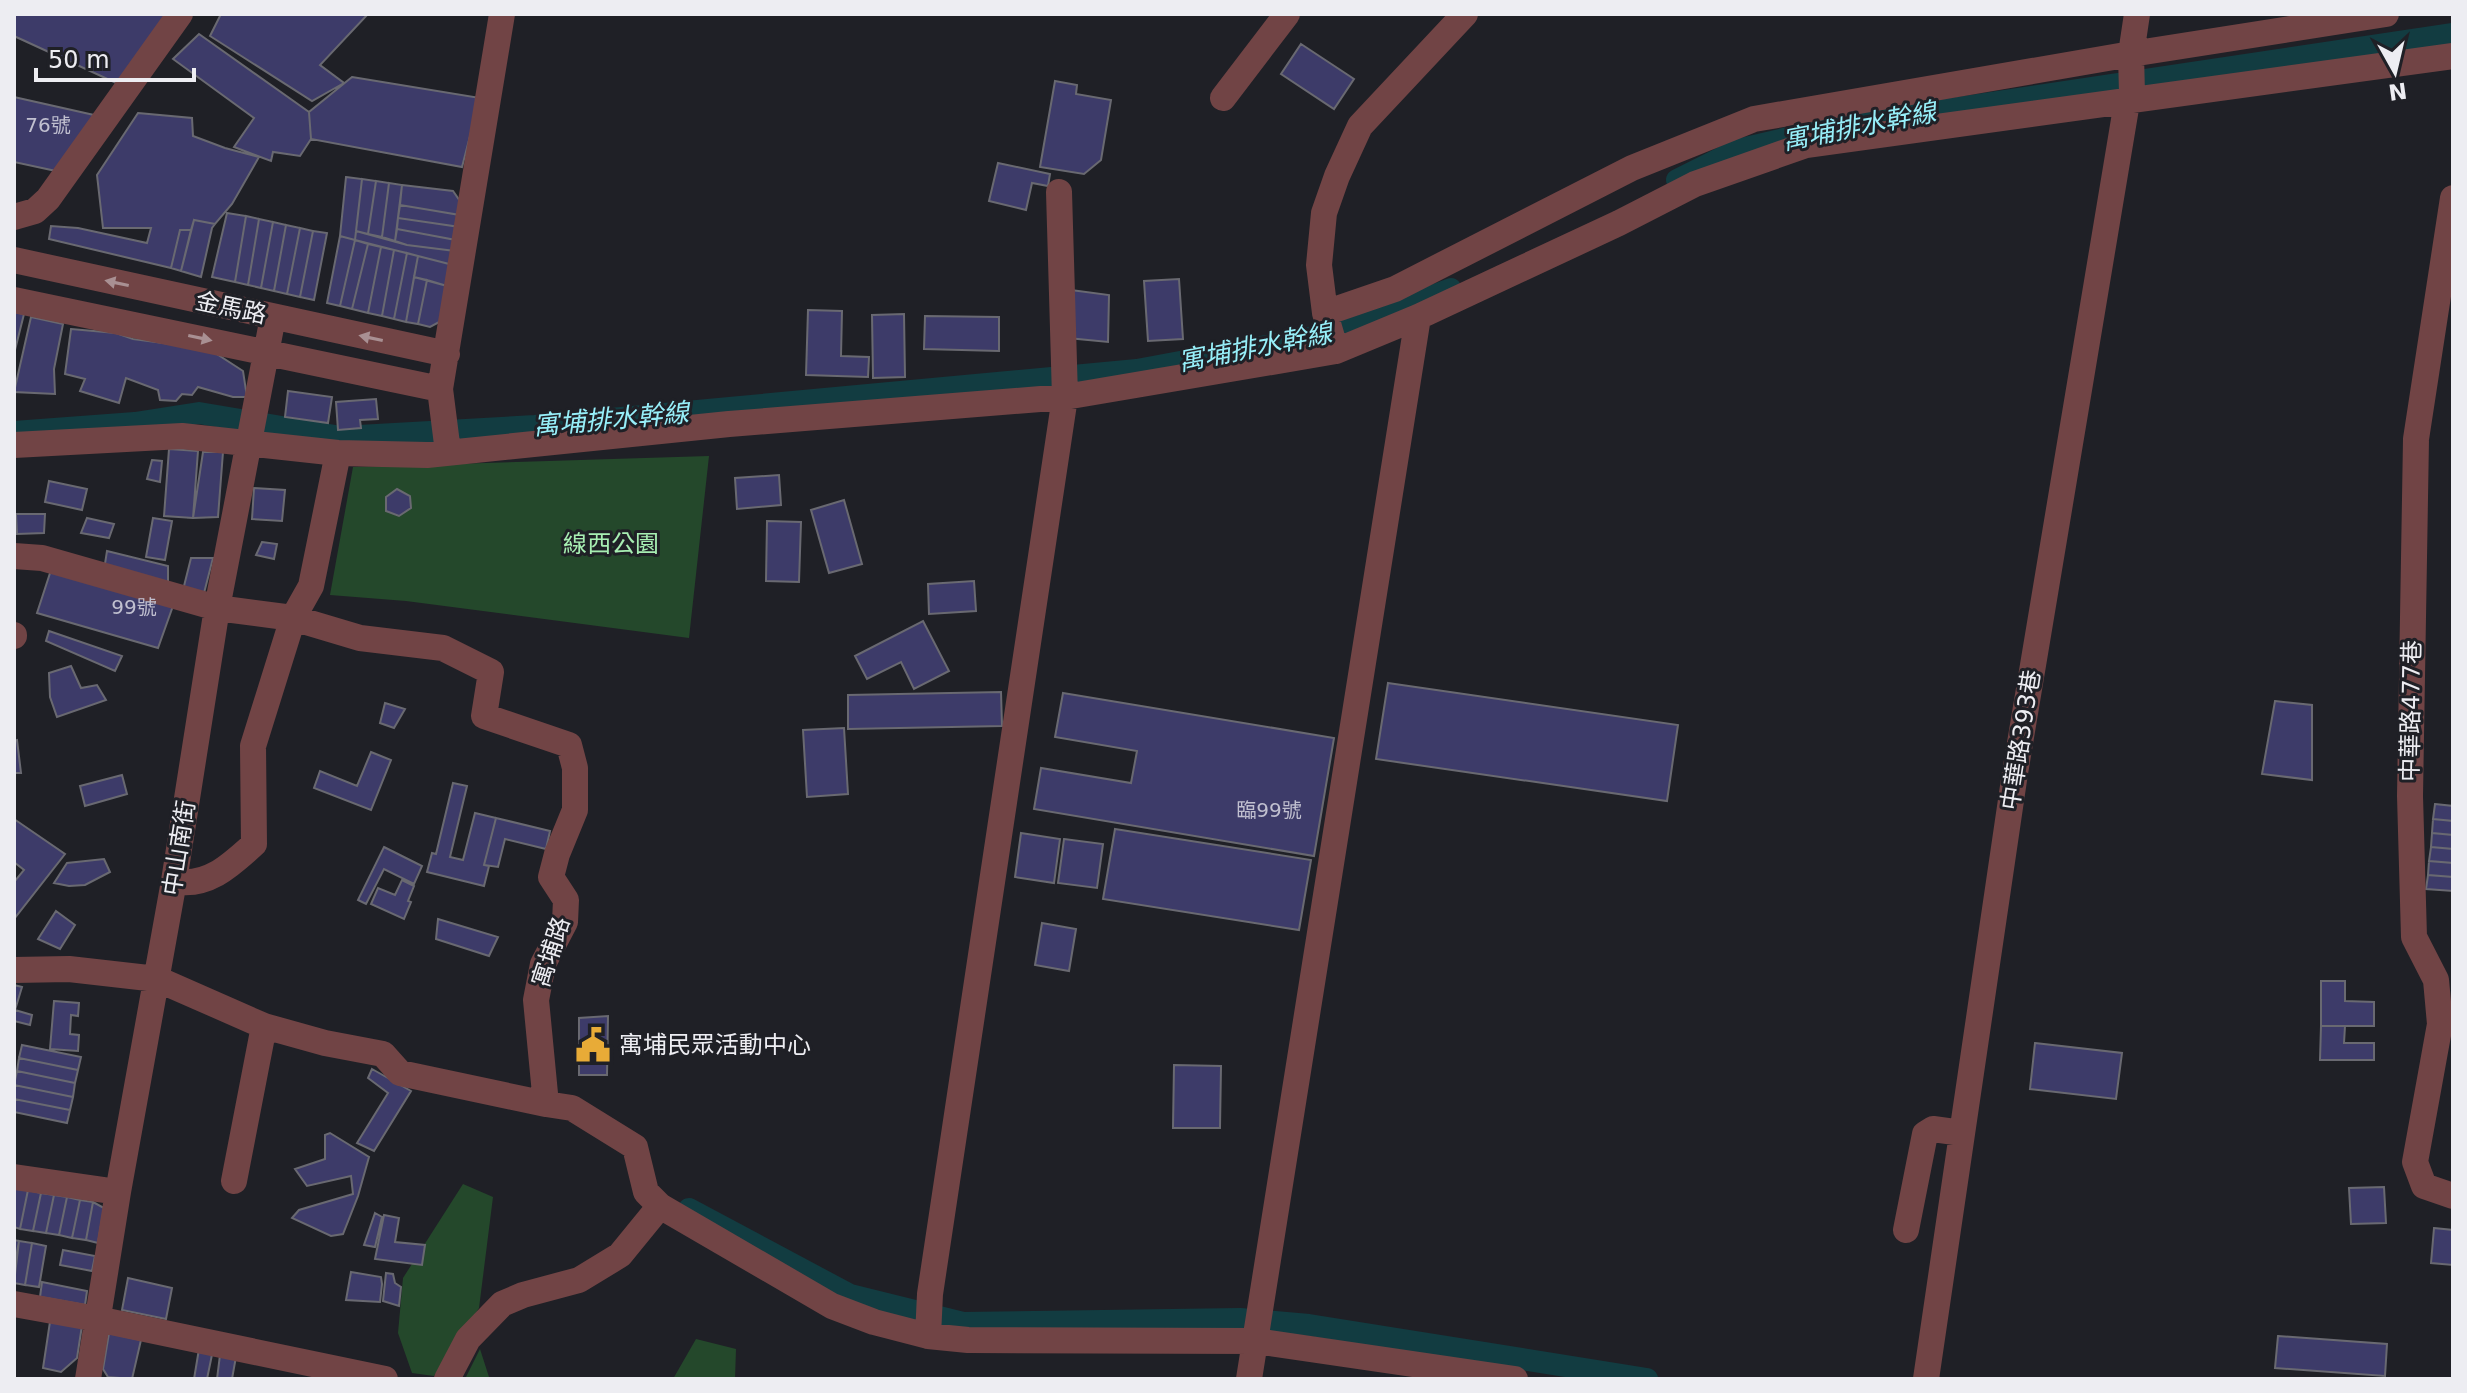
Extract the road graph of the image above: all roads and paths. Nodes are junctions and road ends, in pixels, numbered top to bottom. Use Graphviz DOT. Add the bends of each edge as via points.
graph roads {
  1 [pos="180,14"];
  2 [pos="502,14"];
  3 [pos="1287,14"];
  4 [pos="1465,14"];
  5 [pos="2137,14"];
  6 [pos="2386,14"];
  7 [pos="2131,54"];
  8 [pos="2453,56"];
  9 [pos="1223,98"];
  10 [pos="2129,98"];
  11 [pos="1059,192"];
  12 [pos="2453,198"];
  13 [pos="14,217"];
  14 [pos="14,260"];
  15 [pos="14,300"];
  16 [pos="1325,313"];
  17 [pos="273,317"];
  18 [pos="1418,317"];
  19 [pos="1336,351"];
  20 [pos="264,352"];
  21 [pos="447,354"];
  22 [pos="440,389"];
  23 [pos="1065,397"];
  24 [pos="249,443"];
  25 [pos="14,445"];
  26 [pos="448,452"];
  27 [pos="338,453"];
  28 [pos="14,556"];
  29 [pos="217,608"];
  30 [pos="293,618"];
  31 [pos="174,881"];
  32 [pos="14,970"];
  33 [pos="157,979"];
  34 [pos="264,1026"];
  35 [pos="546,1104"];
  36 [pos="1962,1133"];
  37 [pos="14,1177"];
  38 [pos="234,1181"];
  39 [pos="118,1192"];
  40 [pos="2453,1196"];
  41 [pos="660,1206"];
  42 [pos="1906,1230"];
  43 [pos="14,1304"];
  44 [pos="97,1319"];
  45 [pos="928,1336"];
  46 [pos="1255,1341"];
  47 [pos="88,1379"];
  48 [pos="385,1379"];
  49 [pos="447,1379"];
  50 [pos="1249,1379"];
  51 [pos="1515,1379"];
  52 [pos="1926,1379"];
  1 -- 13 [label="street" via="48,199 35,211"];
  2 -- 21 [label="street"];
  3 -- 9 [label="street"];
  4 -- 16 [label="street" via="1360,126 1324,213 1319,265"];
  5 -- 7 [label="street, 中華路393巷"];
  6 -- 7 [label="street"];
  7 -- 10 [label="street, 中華路393巷"];
  7 -- 16 [label="street" via="1754,119 1632,168 1395,289"];
  8 -- 10 [label="street"];
  10 -- 18 [label="street" via="1806,145 1695,184"];
  10 -- 36 [label="street, 中華路393巷" via="2015,773"];
  11 -- 23 [label="street"];
  12 -- 40 [label="street, 中華路477巷" via="2416,439 2410,796 2414,937 2436,980 2440,1024 2415,1162 2424,1186"];
  17 -- 14 [label="street, 金馬路, one-way"];
  15 -- 20 [label="street, 金馬路, one-way"];
  16 -- 19 [label="street"];
  17 -- 20 [label="street, 中山南街"];
  21 -- 17 [label="street, 金馬路, one-way"];
  18 -- 19 [label="street"];
  18 -- 46 [label="street"];
  19 -- 23 [label="street"];
  20 -- 22 [label="street, 金馬路"];
  20 -- 24 [label="street, 中山南街"];
  21 -- 22 [label="street"];
  22 -- 26 [label="street"];
  23 -- 26 [label="street"];
  23 -- 45 [label="street" via="930,1294"];
  24 -- 25 [label="street" via="182,436"];
  24 -- 27 [label="street"];
  24 -- 29 [label="street, 中山南街"];
  26 -- 27 [label="street"];
  27 -- 30 [label="street" via="311,586"];
  28 -- 29 [label="street, 寓埔路" via="42,558"];
  29 -- 30 [label="street, 寓埔路"];
  29 -- 31 [label="street, 中山南街"];
  30 -- 31 [label="street" via="253,746 254,844 214,876"];
  30 -- 35 [label="street, 寓埔路" via="360,638 443,648 491,672 484,716 569,745 575,810 551,877 566,900 565,922 543,964 536,1000"];
  31 -- 33 [label="street, 中山南街"];
  32 -- 33 [label="street" via="69,969"];
  33 -- 34 [label="street"];
  33 -- 39 [label="street, 中山南街"];
  34 -- 35 [label="street" via="383,1054 400,1073"];
  34 -- 38 [label="street"];
  35 -- 41 [label="street" via="572,1108 635,1147 646,1192"];
  36 -- 42 [label="street" via="1933,1129 1925,1134"];
  36 -- 52 [label="street, 中華路393巷"];
  37 -- 39 [label="street"];
  39 -- 44 [label="street, 中山南街"];
  41 -- 45 [label="street" via="832,1306"];
  41 -- 49 [label="street" via="620,1255 579,1280 502,1304 468,1339"];
  43 -- 44 [label="street"];
  44 -- 47 [label="street, 中山南街"];
  44 -- 48 [label="street"];
  45 -- 46 [label="street"];
  46 -- 50 [label="street"];
  46 -- 51 [label="street"];
}
